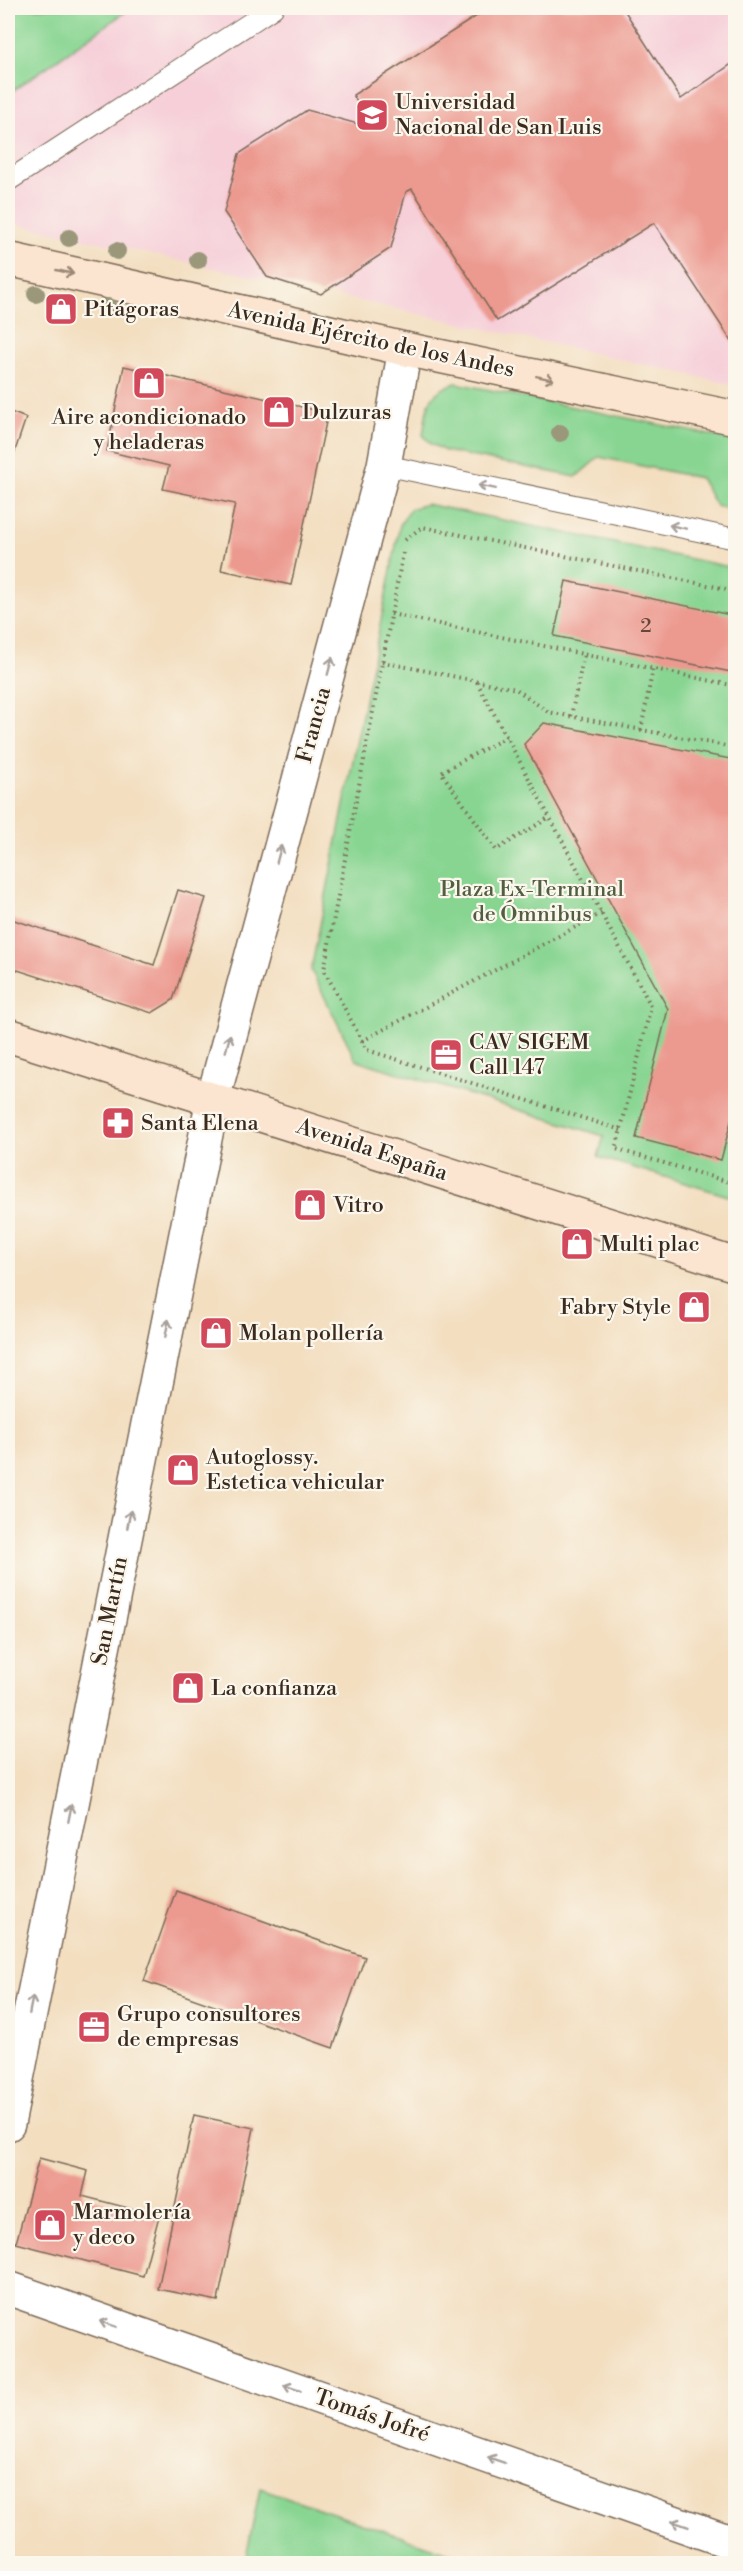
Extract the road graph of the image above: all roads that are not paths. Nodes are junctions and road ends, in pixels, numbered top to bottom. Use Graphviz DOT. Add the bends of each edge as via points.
graph roads {
  1 [pos="273,8"];
  2 [pos="8,181"];
  3 [pos="8,259"];
  4 [pos="405,349"];
  5 [pos="735,418"];
  6 [pos="384,465"];
  7 [pos="735,539"];
  8 [pos="8,1035"];
  9 [pos="213,1099"];
  10 [pos="735,1265"];
  11 [pos="8,2124"];
  12 [pos="8,2288"];
  13 [pos="735,2544"];
  1 -- 2 [label="lane"];
  3 -- 4 [label="main road, Avenida Ejército de los Andes, one-way"];
  4 -- 5 [label="main road, Avenida Ejército de los Andes, one-way"];
  4 -- 6 [label="street, Francia"];
  7 -- 6 [label="lane, one-way"];
  9 -- 6 [label="street, Francia, one-way"];
  8 -- 9 [label="main road, Avenida España"];
  9 -- 10 [label="main road, Avenida España"];
  11 -- 9 [label="street, San Martín, one-way"];
  13 -- 12 [label="street, Tomás Jofré, one-way"];
}
